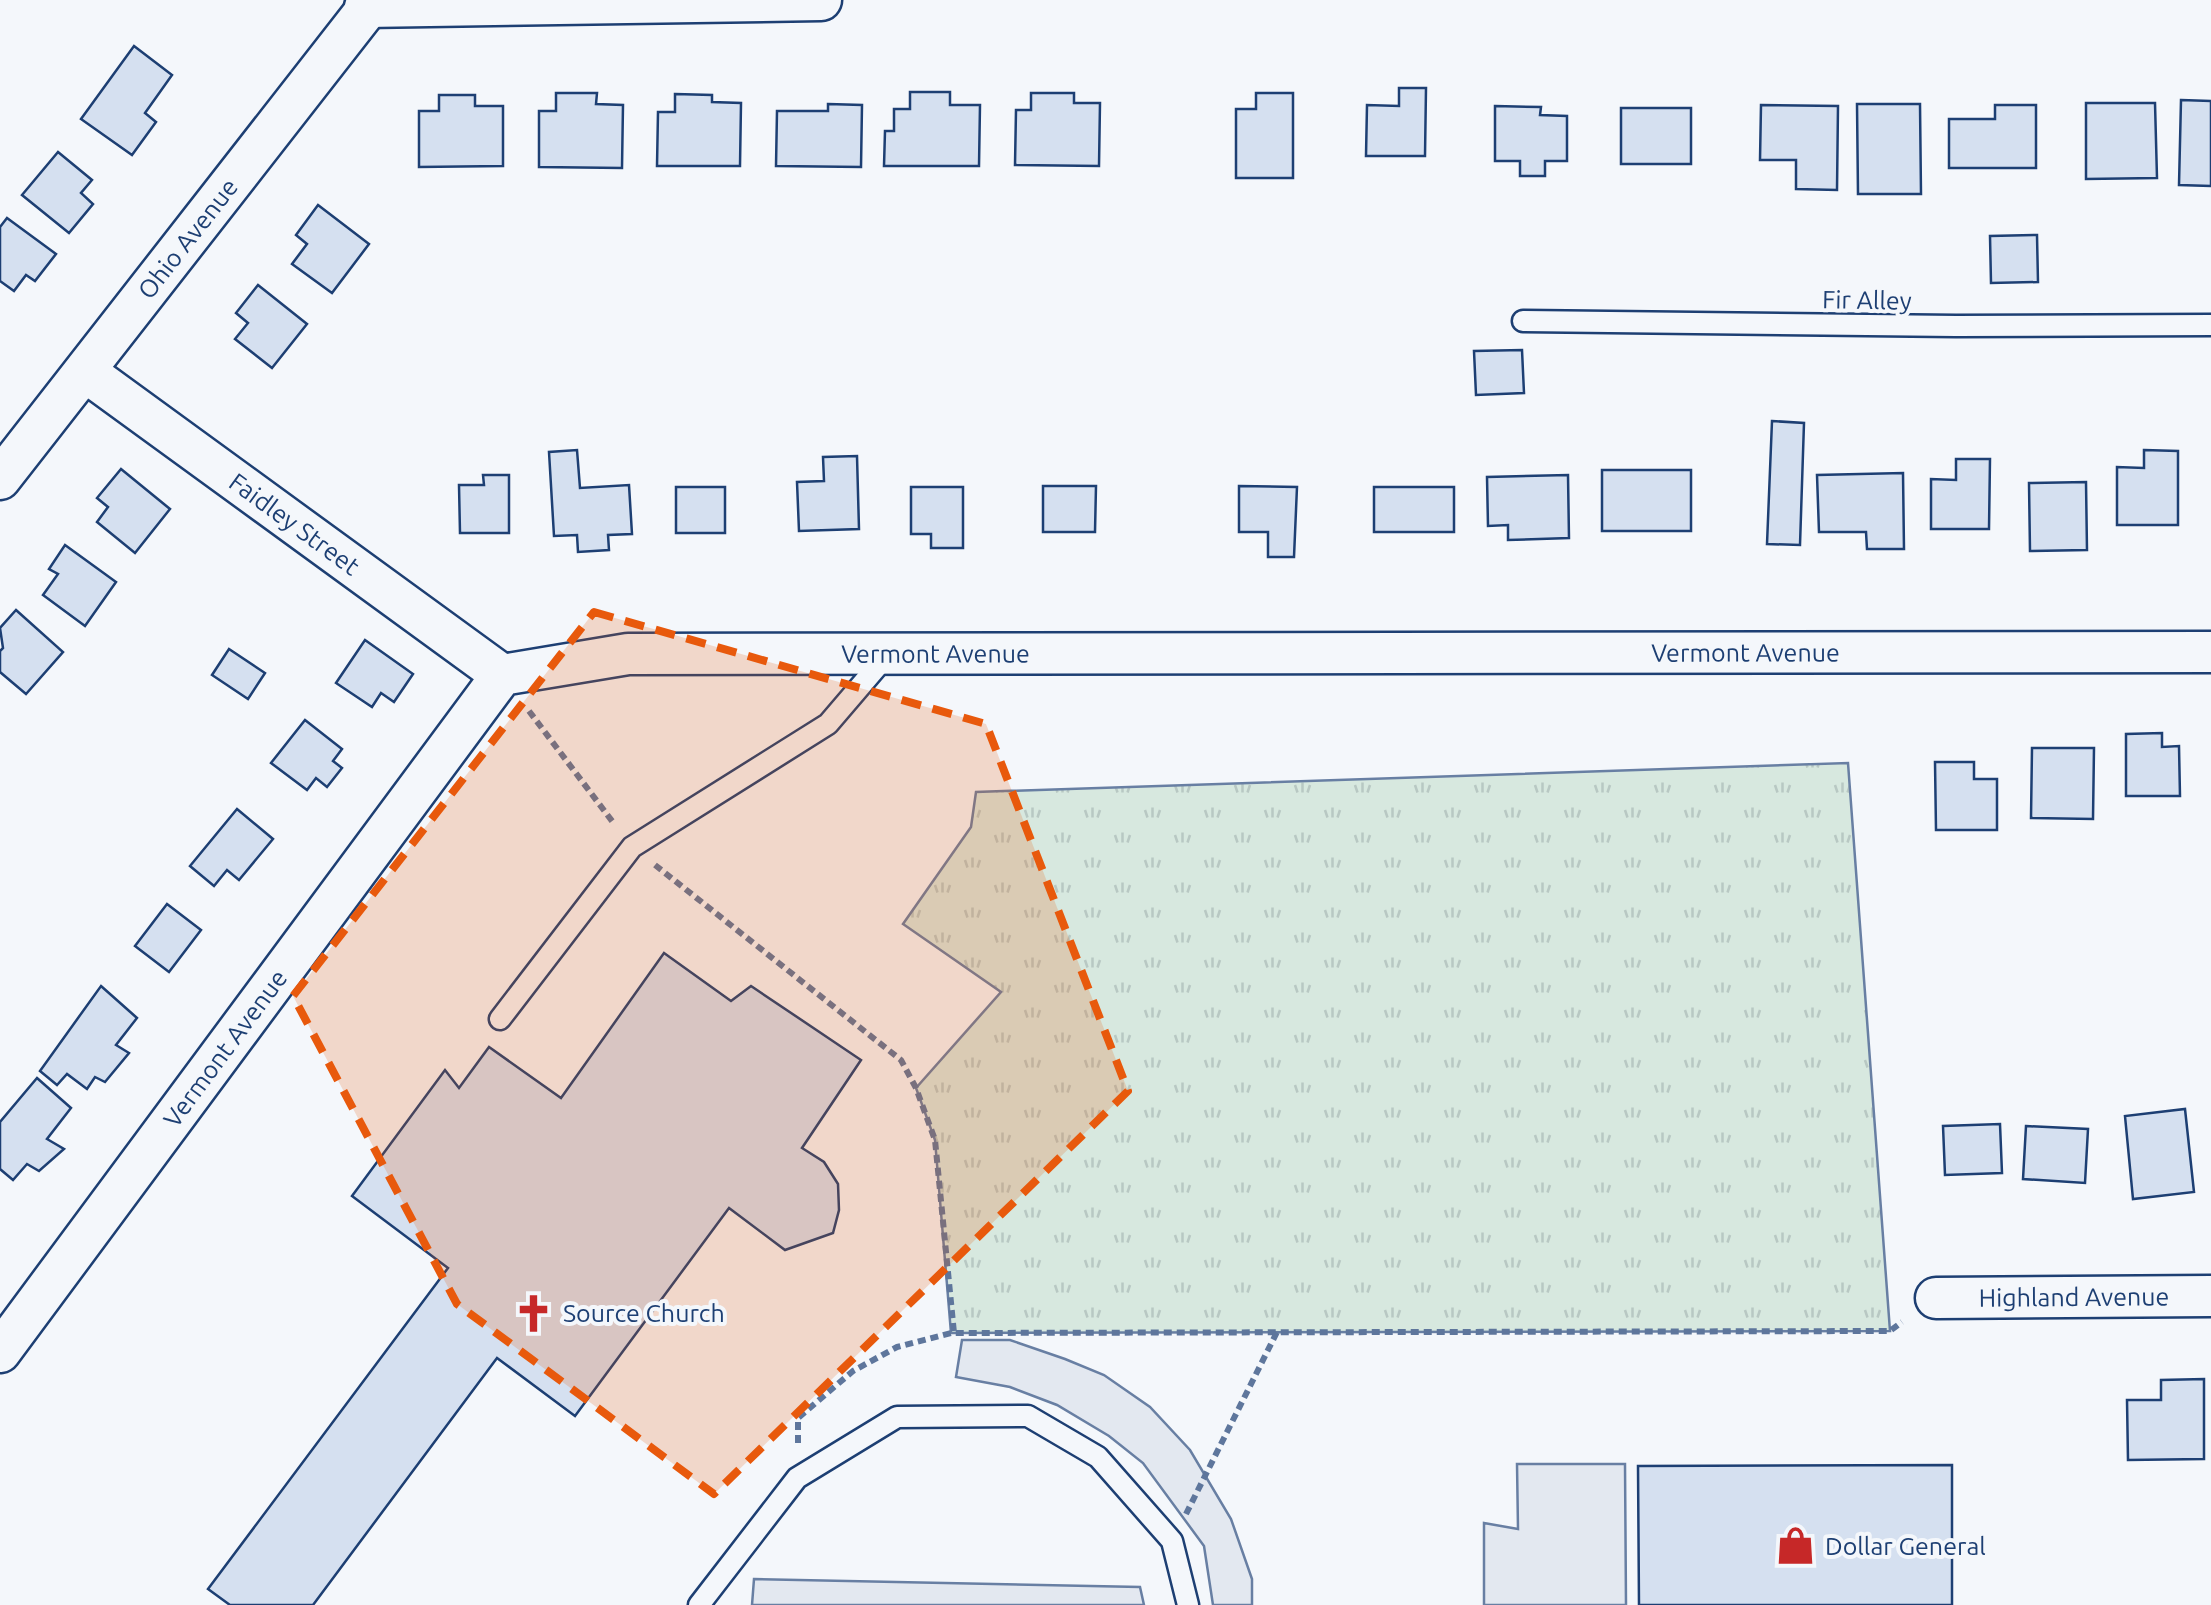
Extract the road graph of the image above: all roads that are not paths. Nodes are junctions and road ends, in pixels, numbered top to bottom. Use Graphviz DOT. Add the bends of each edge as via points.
graph roads {
  1 [pos="821,0"];
  2 [pos="370,4"];
  3 [pos="1523,321"];
  4 [pos="2211,324"];
  5 [pos="86,372"];
  6 [pos="0,478"];
  7 [pos="2211,652"];
  8 [pos="888,653"];
  9 [pos="502,676"];
  10 [pos="500,1019"];
  11 [pos="2211,1296"];
  12 [pos="1936,1298"];
  13 [pos="0,1352"];
  14 [pos="699,1605"];
  15 [pos="1188,1605"];
  1 -- 2 [label="street"];
  2 -- 5 [label="street, Ohio Avenue"];
  3 -- 4 [label="lane, Fir Alley"];
  5 -- 6 [label="street, Ohio Avenue"];
  5 -- 9 [label="street, Faidley Street"];
  7 -- 8 [label="street, Vermont Avenue"];
  8 -- 9 [label="street, Vermont Avenue" via="628,654"];
  8 -- 10 [label="lane" via="828,724 632,846"];
  9 -- 13 [label="street, Vermont Avenue"];
  11 -- 12 [label="street, Highland Avenue"];
  14 -- 15 [label="lane" via="797,1478 897,1417 1028,1416 1098,1457 1172,1541"];
}
